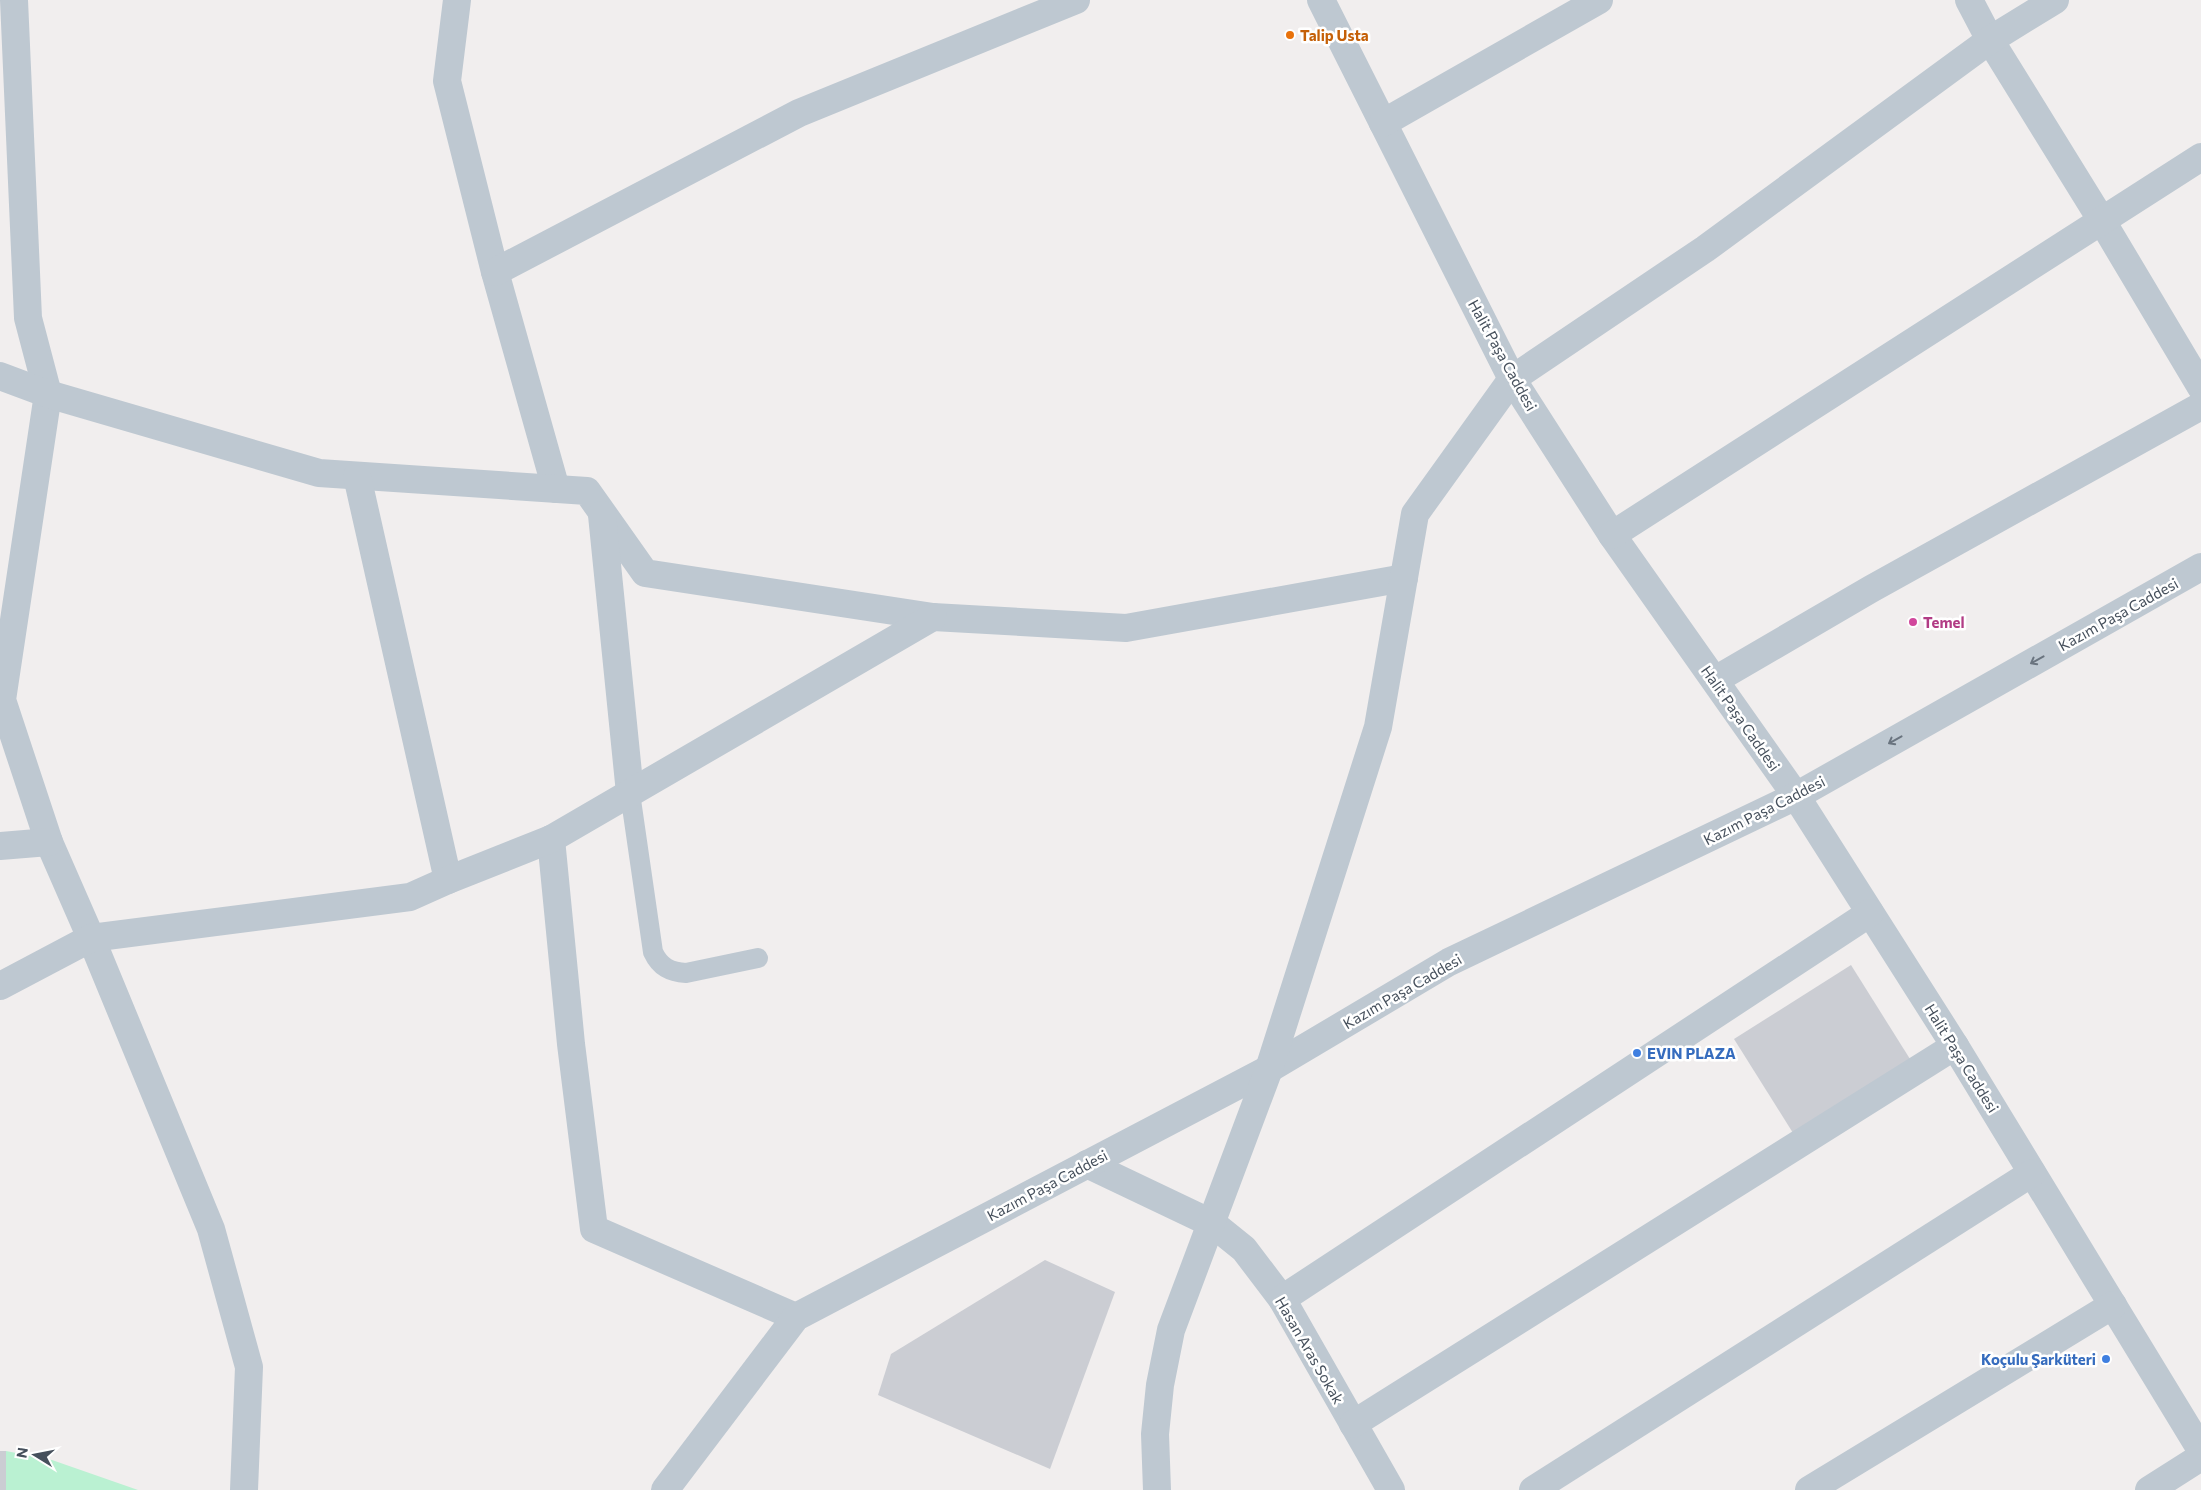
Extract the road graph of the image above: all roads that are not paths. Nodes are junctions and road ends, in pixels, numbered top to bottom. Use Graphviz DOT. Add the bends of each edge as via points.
graph roads {
  1 [pos="14,0"];
  2 [pos="457,0"];
  3 [pos="1076,0"];
  4 [pos="1321,0"];
  5 [pos="1599,0"];
  6 [pos="1969,0"];
  7 [pos="2055,0"];
  8 [pos="1990,40"];
  9 [pos="1383,123"];
  10 [pos="2201,157"];
  11 [pos="2102,220"];
  12 [pos="495,272"];
  13 [pos="0,376"];
  14 [pos="1512,379"];
  15 [pos="2201,387"];
  16 [pos="48,394"];
  17 [pos="2201,406"];
  18 [pos="357,476"];
  19 [pos="556,489"];
  20 [pos="602,513"];
  21 [pos="1612,535"];
  22 [pos="2201,567"];
  23 [pos="1404,578"];
  24 [pos="933,617"];
  25 [pos="1715,680"];
  26 [pos="630,793"];
  27 [pos="1796,796"];
  28 [pos="552,839"];
  29 [pos="49,842"];
  30 [pos="0,846"];
  31 [pos="448,880"];
  32 [pos="1870,913"];
  33 [pos="91,938"];
  34 [pos="758,958"];
  35 [pos="0,986"];
  36 [pos="1955,1046"];
  37 [pos="1269,1069"];
  38 [pos="1087,1164"];
  39 [pos="2032,1173"];
  40 [pos="1213,1224"];
  41 [pos="1282,1300"];
  42 [pos="2113,1305"];
  43 [pos="796,1317"];
  44 [pos="1354,1424"];
  45 [pos="2201,1450"];
  46 [pos="2201,1457"];
  47 [pos="244,1490"];
  48 [pos="665,1490"];
  49 [pos="1157,1490"];
  50 [pos="1391,1490"];
  51 [pos="1533,1490"];
  52 [pos="1809,1490"];
  53 [pos="2149,1490"];
  1 -- 16 [label="street" via="28,318"];
  2 -- 12 [label="street" via="447,81"];
  3 -- 12 [label="street" via="799,113"];
  4 -- 9 [label="street, Halit Paşa Caddesi"];
  5 -- 9 [label="street"];
  6 -- 8 [label="street"];
  7 -- 8 [label="street"];
  8 -- 11 [label="street"];
  8 -- 14 [label="street" via="1705,249"];
  9 -- 14 [label="street, Halit Paşa Caddesi"];
  10 -- 11 [label="street"];
  11 -- 15 [label="street"];
  11 -- 21 [label="street"];
  12 -- 19 [label="street"];
  13 -- 16 [label="street"];
  14 -- 21 [label="street, Halit Paşa Caddesi"];
  14 -- 23 [label="street" via="1416,514"];
  16 -- 18 [label="street" via="319,473"];
  16 -- 29 [label="street" via="2,700"];
  17 -- 25 [label="street"];
  18 -- 19 [label="street"];
  18 -- 31 [label="street"];
  19 -- 20 [label="street" via="587,491"];
  20 -- 24 [label="street" via="645,573"];
  20 -- 26 [label="street"];
  21 -- 25 [label="street, Halit Paşa Caddesi"];
  22 -- 27 [label="street, Kazım Paşa Caddesi, one-way"];
  23 -- 24 [label="street" via="1126,628"];
  23 -- 37 [label="street" via="1378,727"];
  24 -- 26 [label="street"];
  25 -- 27 [label="street, Halit Paşa Caddesi"];
  26 -- 28 [label="street"];
  26 -- 34 [label="lane" via="653,952 657,961 675,972 686,973"];
  27 -- 32 [label="street, Halit Paşa Caddesi"];
  27 -- 37 [label="street, Kazım Paşa Caddesi" via="1449,962"];
  28 -- 31 [label="street"];
  28 -- 43 [label="street" via="571,1044 594,1230"];
  29 -- 30 [label="street"];
  29 -- 33 [label="street"];
  31 -- 33 [label="street" via="410,897"];
  32 -- 36 [label="street, Halit Paşa Caddesi"];
  32 -- 41 [label="street"];
  33 -- 35 [label="street"];
  33 -- 47 [label="street" via="211,1229 249,1367"];
  36 -- 39 [label="street, Halit Paşa Caddesi"];
  36 -- 44 [label="street"];
  37 -- 38 [label="street, Kazım Paşa Caddesi"];
  37 -- 40 [label="street"];
  38 -- 40 [label="street, Hasan Aras Sokak"];
  38 -- 43 [label="street, Kazım Paşa Caddesi"];
  39 -- 42 [label="street, Halit Paşa Caddesi"];
  39 -- 51 [label="street"];
  40 -- 41 [label="street, Hasan Aras Sokak" via="1244,1250"];
  40 -- 49 [label="street" via="1169,1339 1160,1385 1156,1434"];
  41 -- 44 [label="street, Hasan Aras Sokak"];
  42 -- 45 [label="street, Halit Paşa Caddesi"];
  42 -- 52 [label="street"];
  43 -- 48 [label="street, Kazım Paşa Caddesi"];
  44 -- 50 [label="street, Hasan Aras Sokak"];
  46 -- 53 [label="street"];
}
